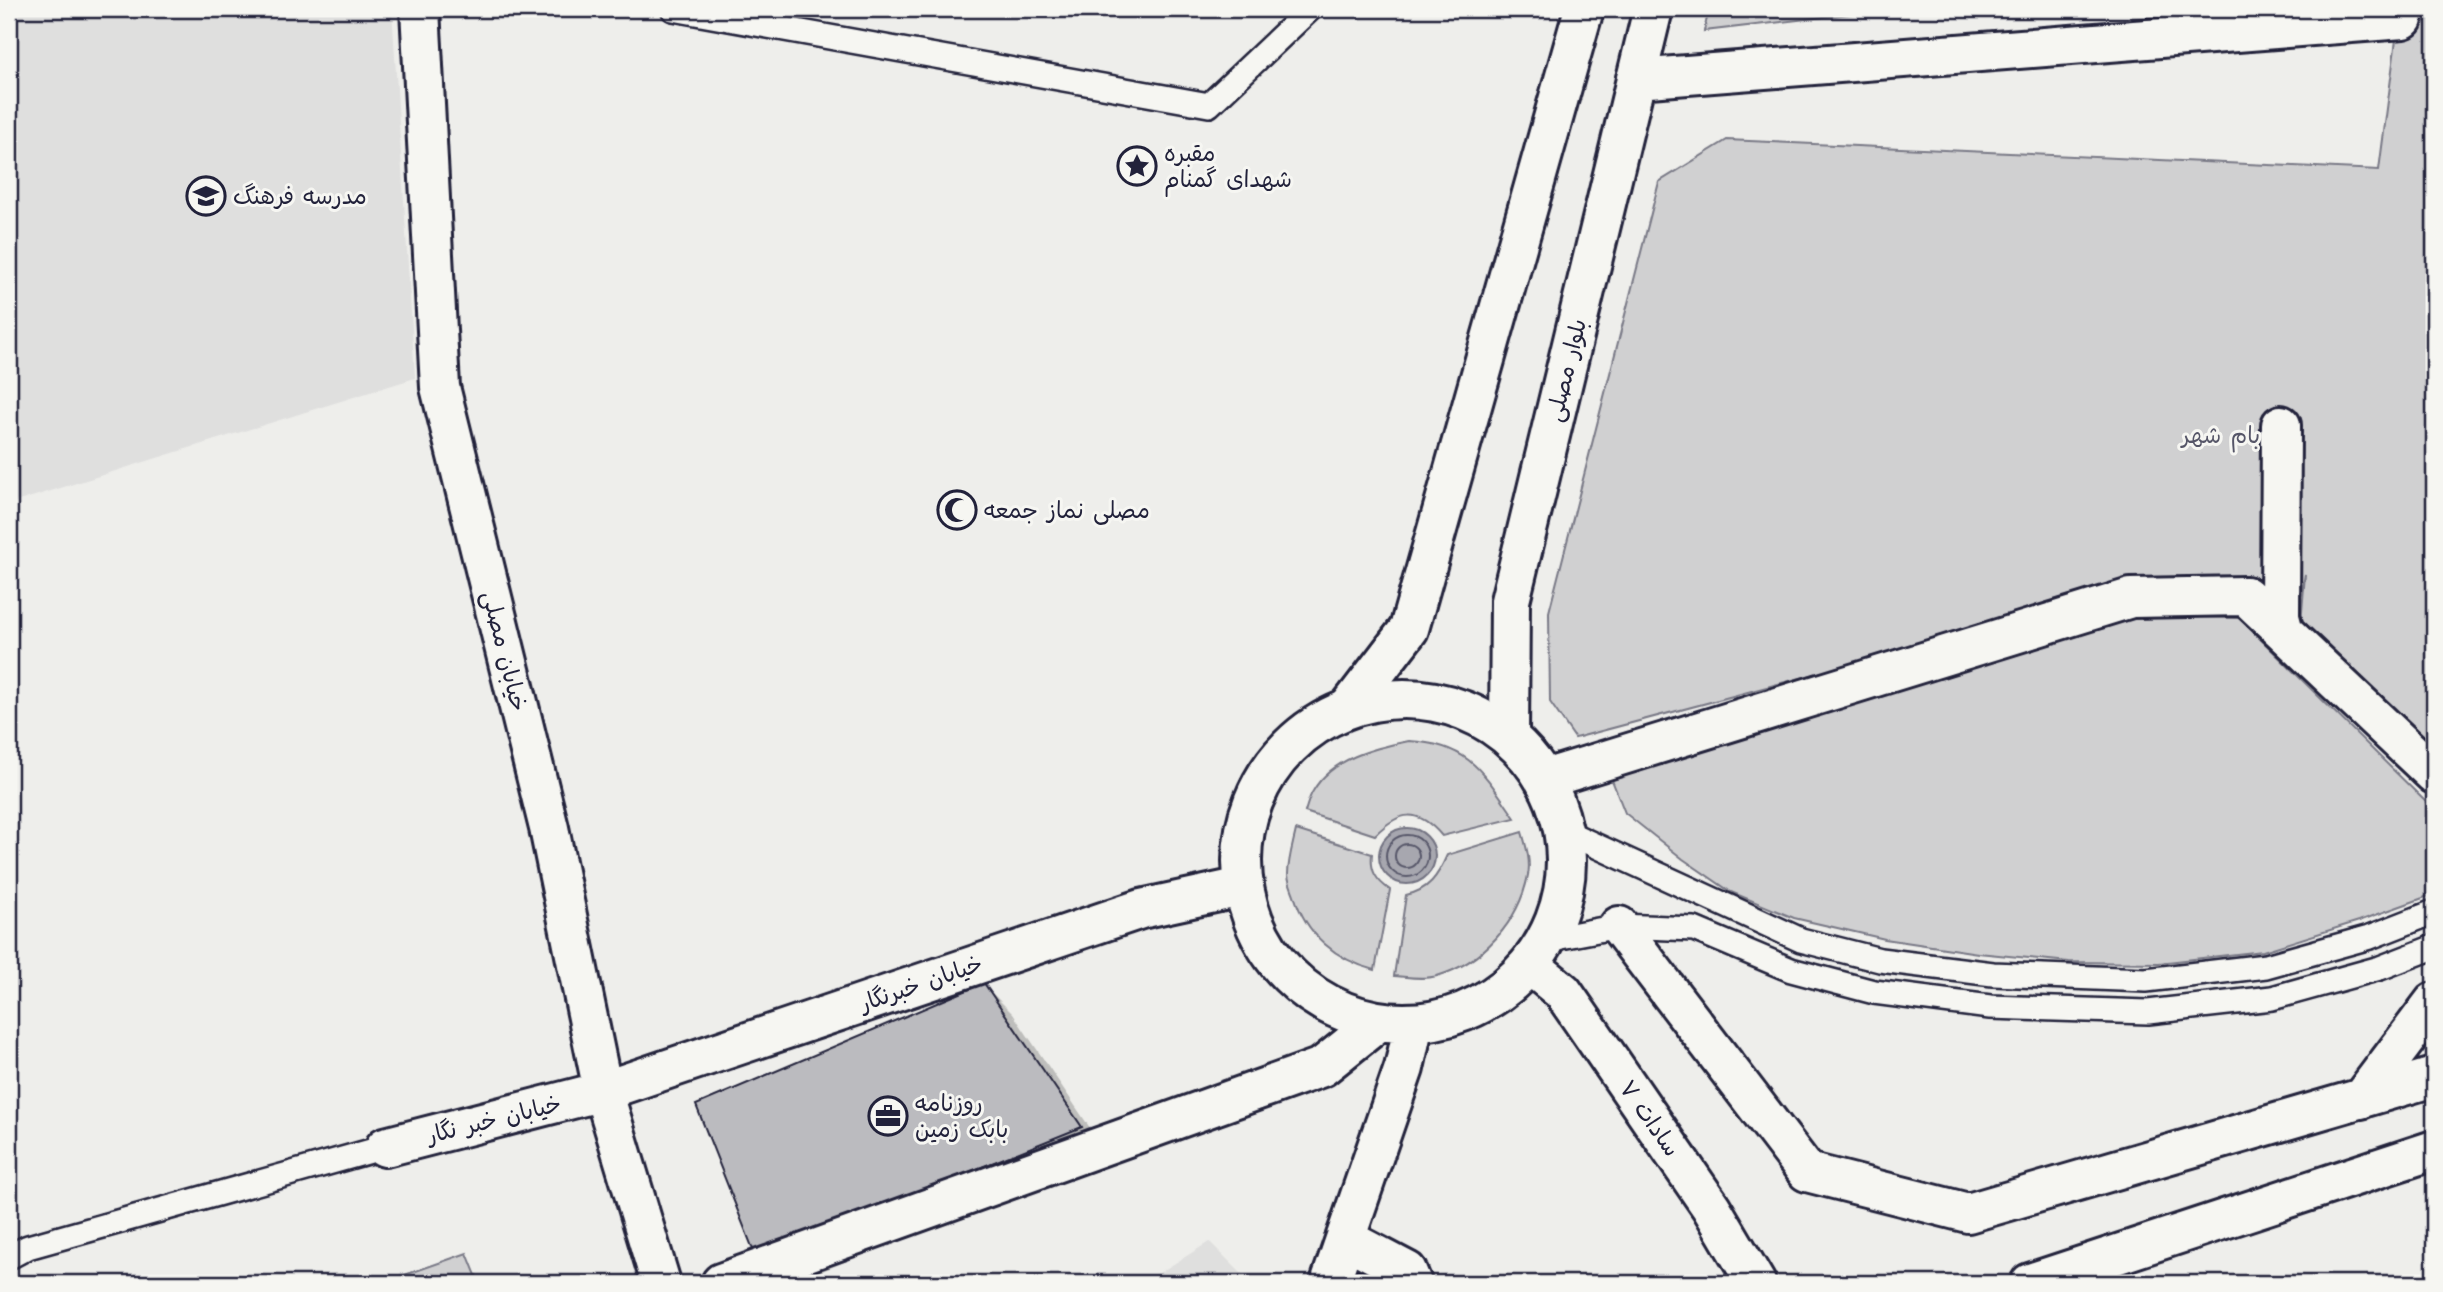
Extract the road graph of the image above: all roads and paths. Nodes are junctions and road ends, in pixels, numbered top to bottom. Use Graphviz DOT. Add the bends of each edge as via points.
graph roads {
  1 [pos="419,9"];
  2 [pos="673,9"];
  3 [pos="1310,9"];
  4 [pos="1584,9"];
  5 [pos="1653,9"];
  6 [pos="2403,19"];
  7 [pos="1636,79"];
  8 [pos="2281,425"];
  9 [pos="2284,632"];
  10 [pos="1350,706"];
  11 [pos="1509,735"];
  12 [pos="2434,774"];
  13 [pos="1545,779"];
  14 [pos="1564,831"];
  15 [pos="1242,887"];
  16 [pos="2434,912"];
  17 [pos="1619,926"];
  18 [pos="2434,947"];
  19 [pos="1537,952"];
  20 [pos="2434,1002"];
  21 [pos="1396,1022"];
  22 [pos="2434,1077"];
  23 [pos="603,1091"];
  24 [pos="2361,1099"];
  25 [pos="384,1147"];
  26 [pos="2434,1150"];
  27 [pos="1346,1239"];
  28 [pos="9,1257"];
  29 [pos="661,1283"];
  30 [pos="721,1283"];
  31 [pos="1330,1283"];
  32 [pos="1412,1283"];
  33 [pos="1756,1283"];
  34 [pos="2030,1283"];
  1 -- 23 [label="street, خیابان مصلی" via="440,387 549,828"];
  2 -- 3 [label="lane" via="1209,105"];
  4 -- 10 [label="street" via="1409,628"];
  5 -- 7 [label="street, بلوار مصلی"];
  6 -- 7 [label="street"];
  7 -- 11 [label="street, بلوار مصلی" via="1510,601"];
  8 -- 9 [label="street" via="2280,617"];
  9 -- 12 [label="street"];
  9 -- 13 [label="street" via="2246,596 2131,598"];
  10 -- 11 [label="street" via="1417,699 1461,708"];
  10 -- 15 [label="street" via="1301,734 1263,778 1243,830"];
  11 -- 13 [label="street"];
  13 -- 14 [label="street"];
  14 -- 16 [label="lane" via="1801,940 1880,960 1993,974 2146,980 2266,966 2370,937"];
  14 -- 19 [label="street" via="1566,869 1560,906"];
  15 -- 21 [label="street" via="1254,927 1275,961 1304,990 1338,1010"];
  15 -- 23 [label="street, خیابان خبرنگار" via="1142,909"];
  17 -- 18 [label="lane" via="1694,929 1791,970 1874,992 1990,1007 2147,1012 2272,998 2380,968"];
  17 -- 19 [label="lane"];
  17 -- 24 [label="street" via="1807,1172 1968,1213"];
  19 -- 21 [label="street" via="1505,987 1478,1005 1447,1017"];
  19 -- 33 [label="street, سادات ۷" via="1711,1206"];
  20 -- 24 [label="street"];
  21 -- 27 [label="street" via="1404,1068"];
  21 -- 30 [label="street" via="1322,1068"];
  22 -- 24 [label="street"];
  23 -- 25 [label="street, خیابان خبر نگار"];
  23 -- 29 [label="street, خیابان مصلی"];
  25 -- 28 [label="lane" via="28,1247"];
  26 -- 34 [label="street"];
  27 -- 31 [label="street"];
  27 -- 32 [label="street" via="1407,1271"];
}
